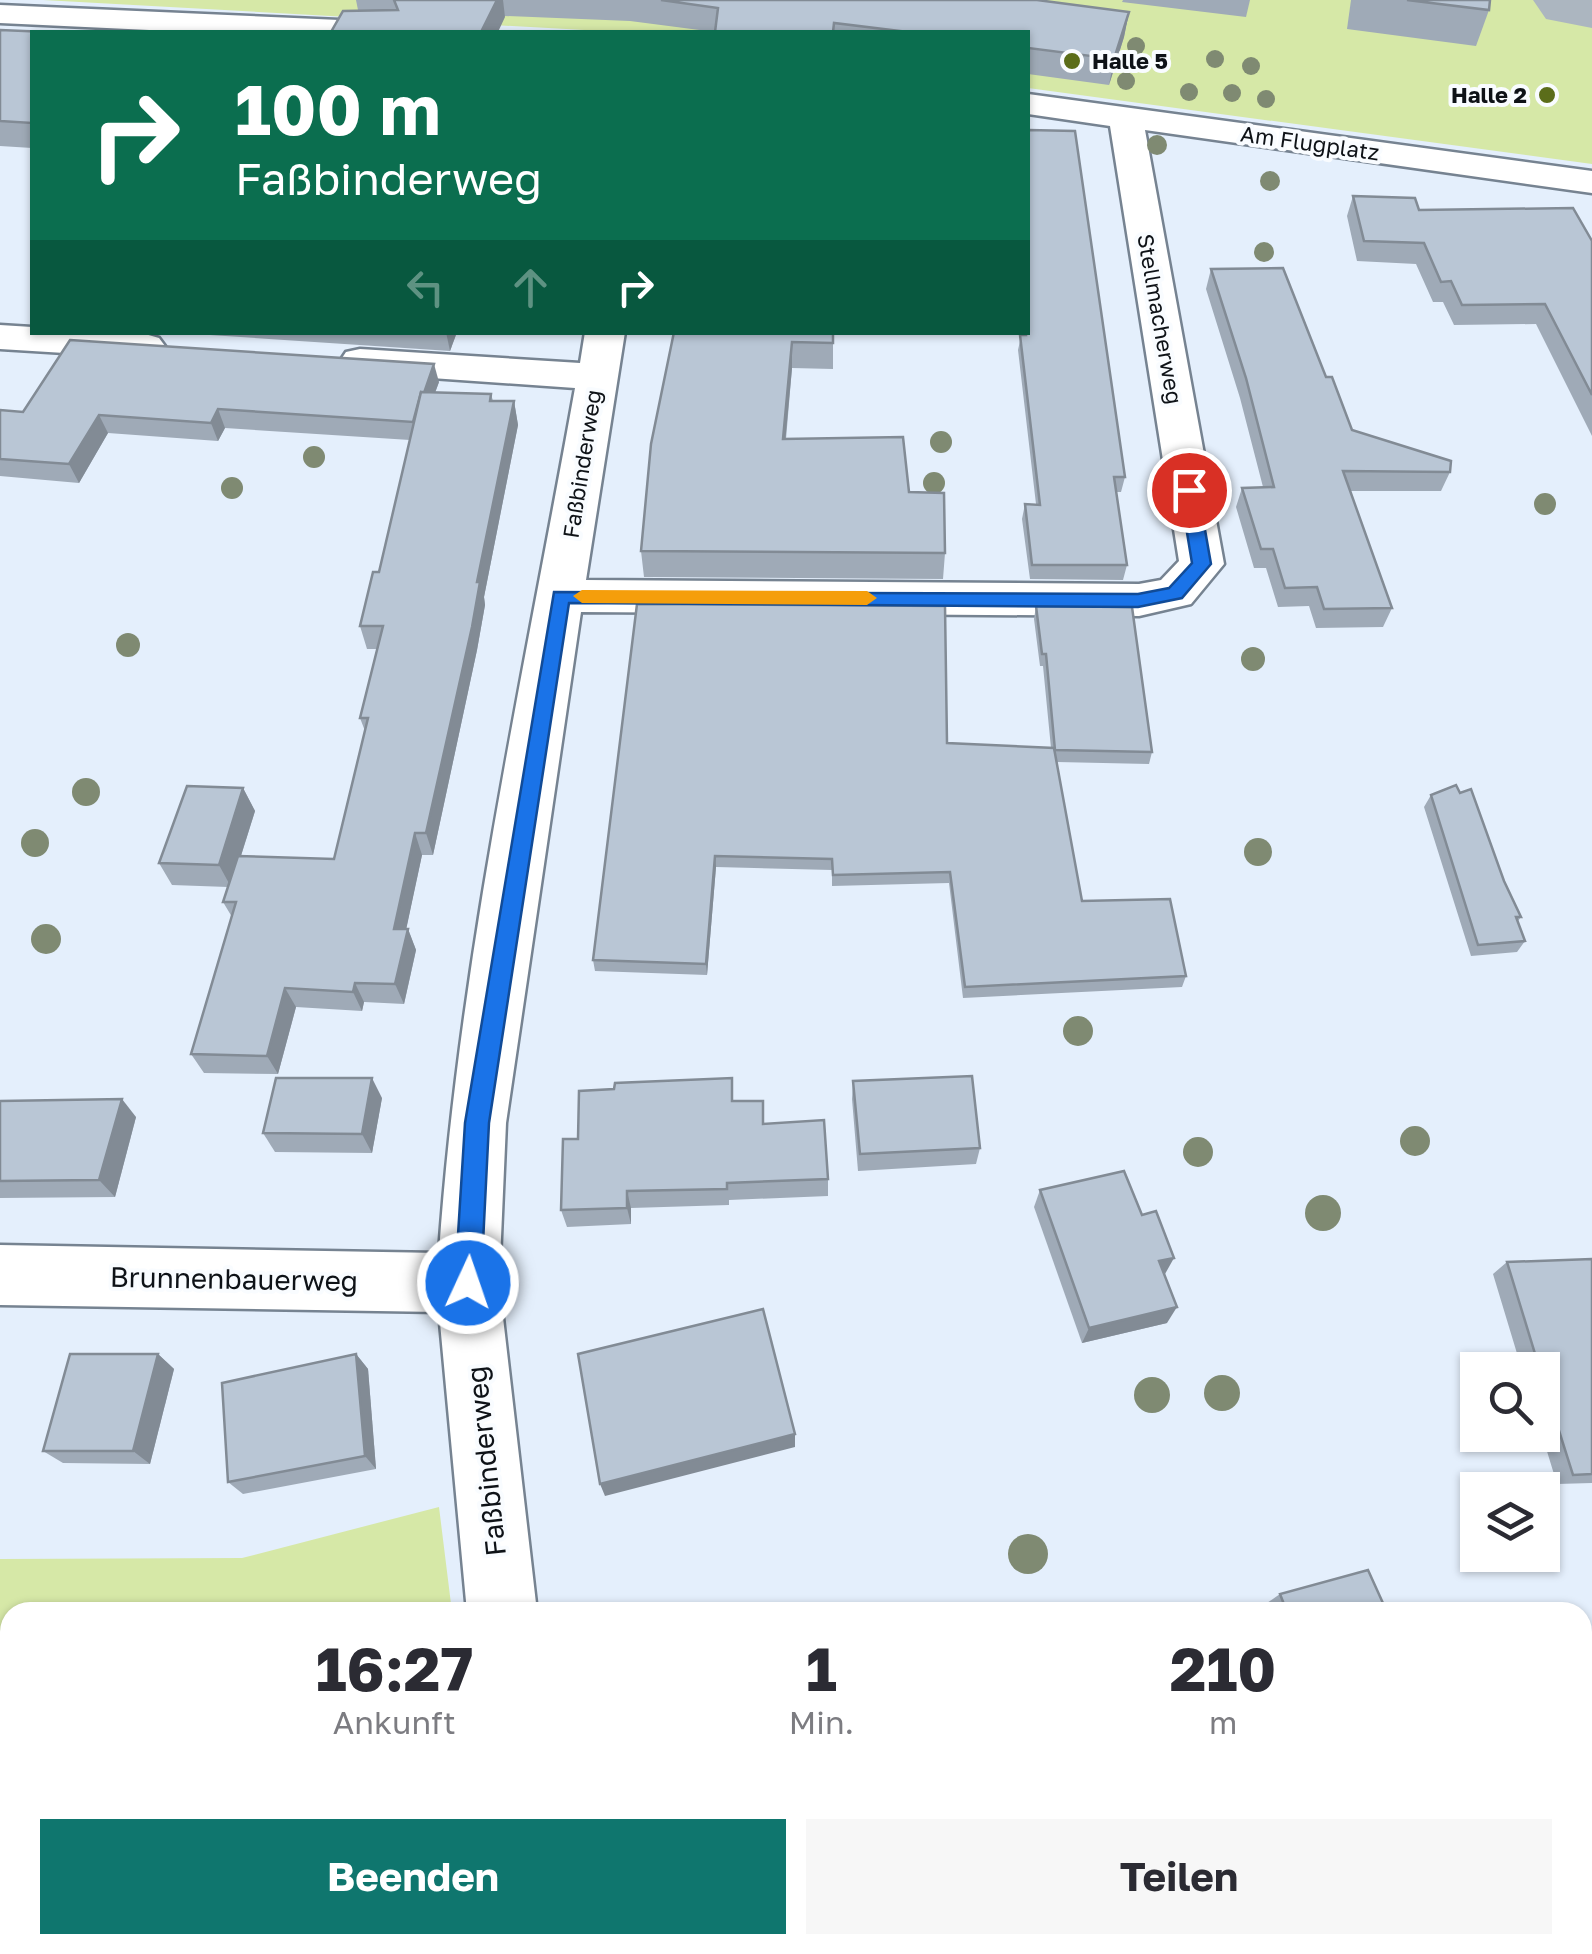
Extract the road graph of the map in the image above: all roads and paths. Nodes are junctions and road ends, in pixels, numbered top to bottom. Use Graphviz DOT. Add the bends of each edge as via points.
graph roads {
  1 [pos="0,14"];
  2 [pos="342,30"];
  3 [pos="1030,104"];
  4 [pos="1126,117"];
  5 [pos="1592,182"];
  6 [pos="0,337"];
  7 [pos="186,349"];
  8 [pos="601,355"];
  9 [pos="319,358"];
  10 [pos="560,596"];
  11 [pos="0,1275"];
  12 [pos="468,1283"];
  13 [pos="501,1602"];
  1 -- 2 [label="street"];
  3 -- 4 [label="street, Am Flugplatz"];
  4 -- 5 [label="street, Am Flugplatz"];
  4 -- 10 [label="street, Stellmacherweg" via="1202,564 1175,593 1138,600"];
  6 -- 7 [label="street"];
  8 -- 9 [label="street"];
  8 -- 10 [label="street, Faßbinderweg"];
  10 -- 12 [label="street, Faßbinderweg" via="477,1123"];
  11 -- 12 [label="street, Brunnenbauerweg"];
  12 -- 13 [label="street, Faßbinderweg"];
}
